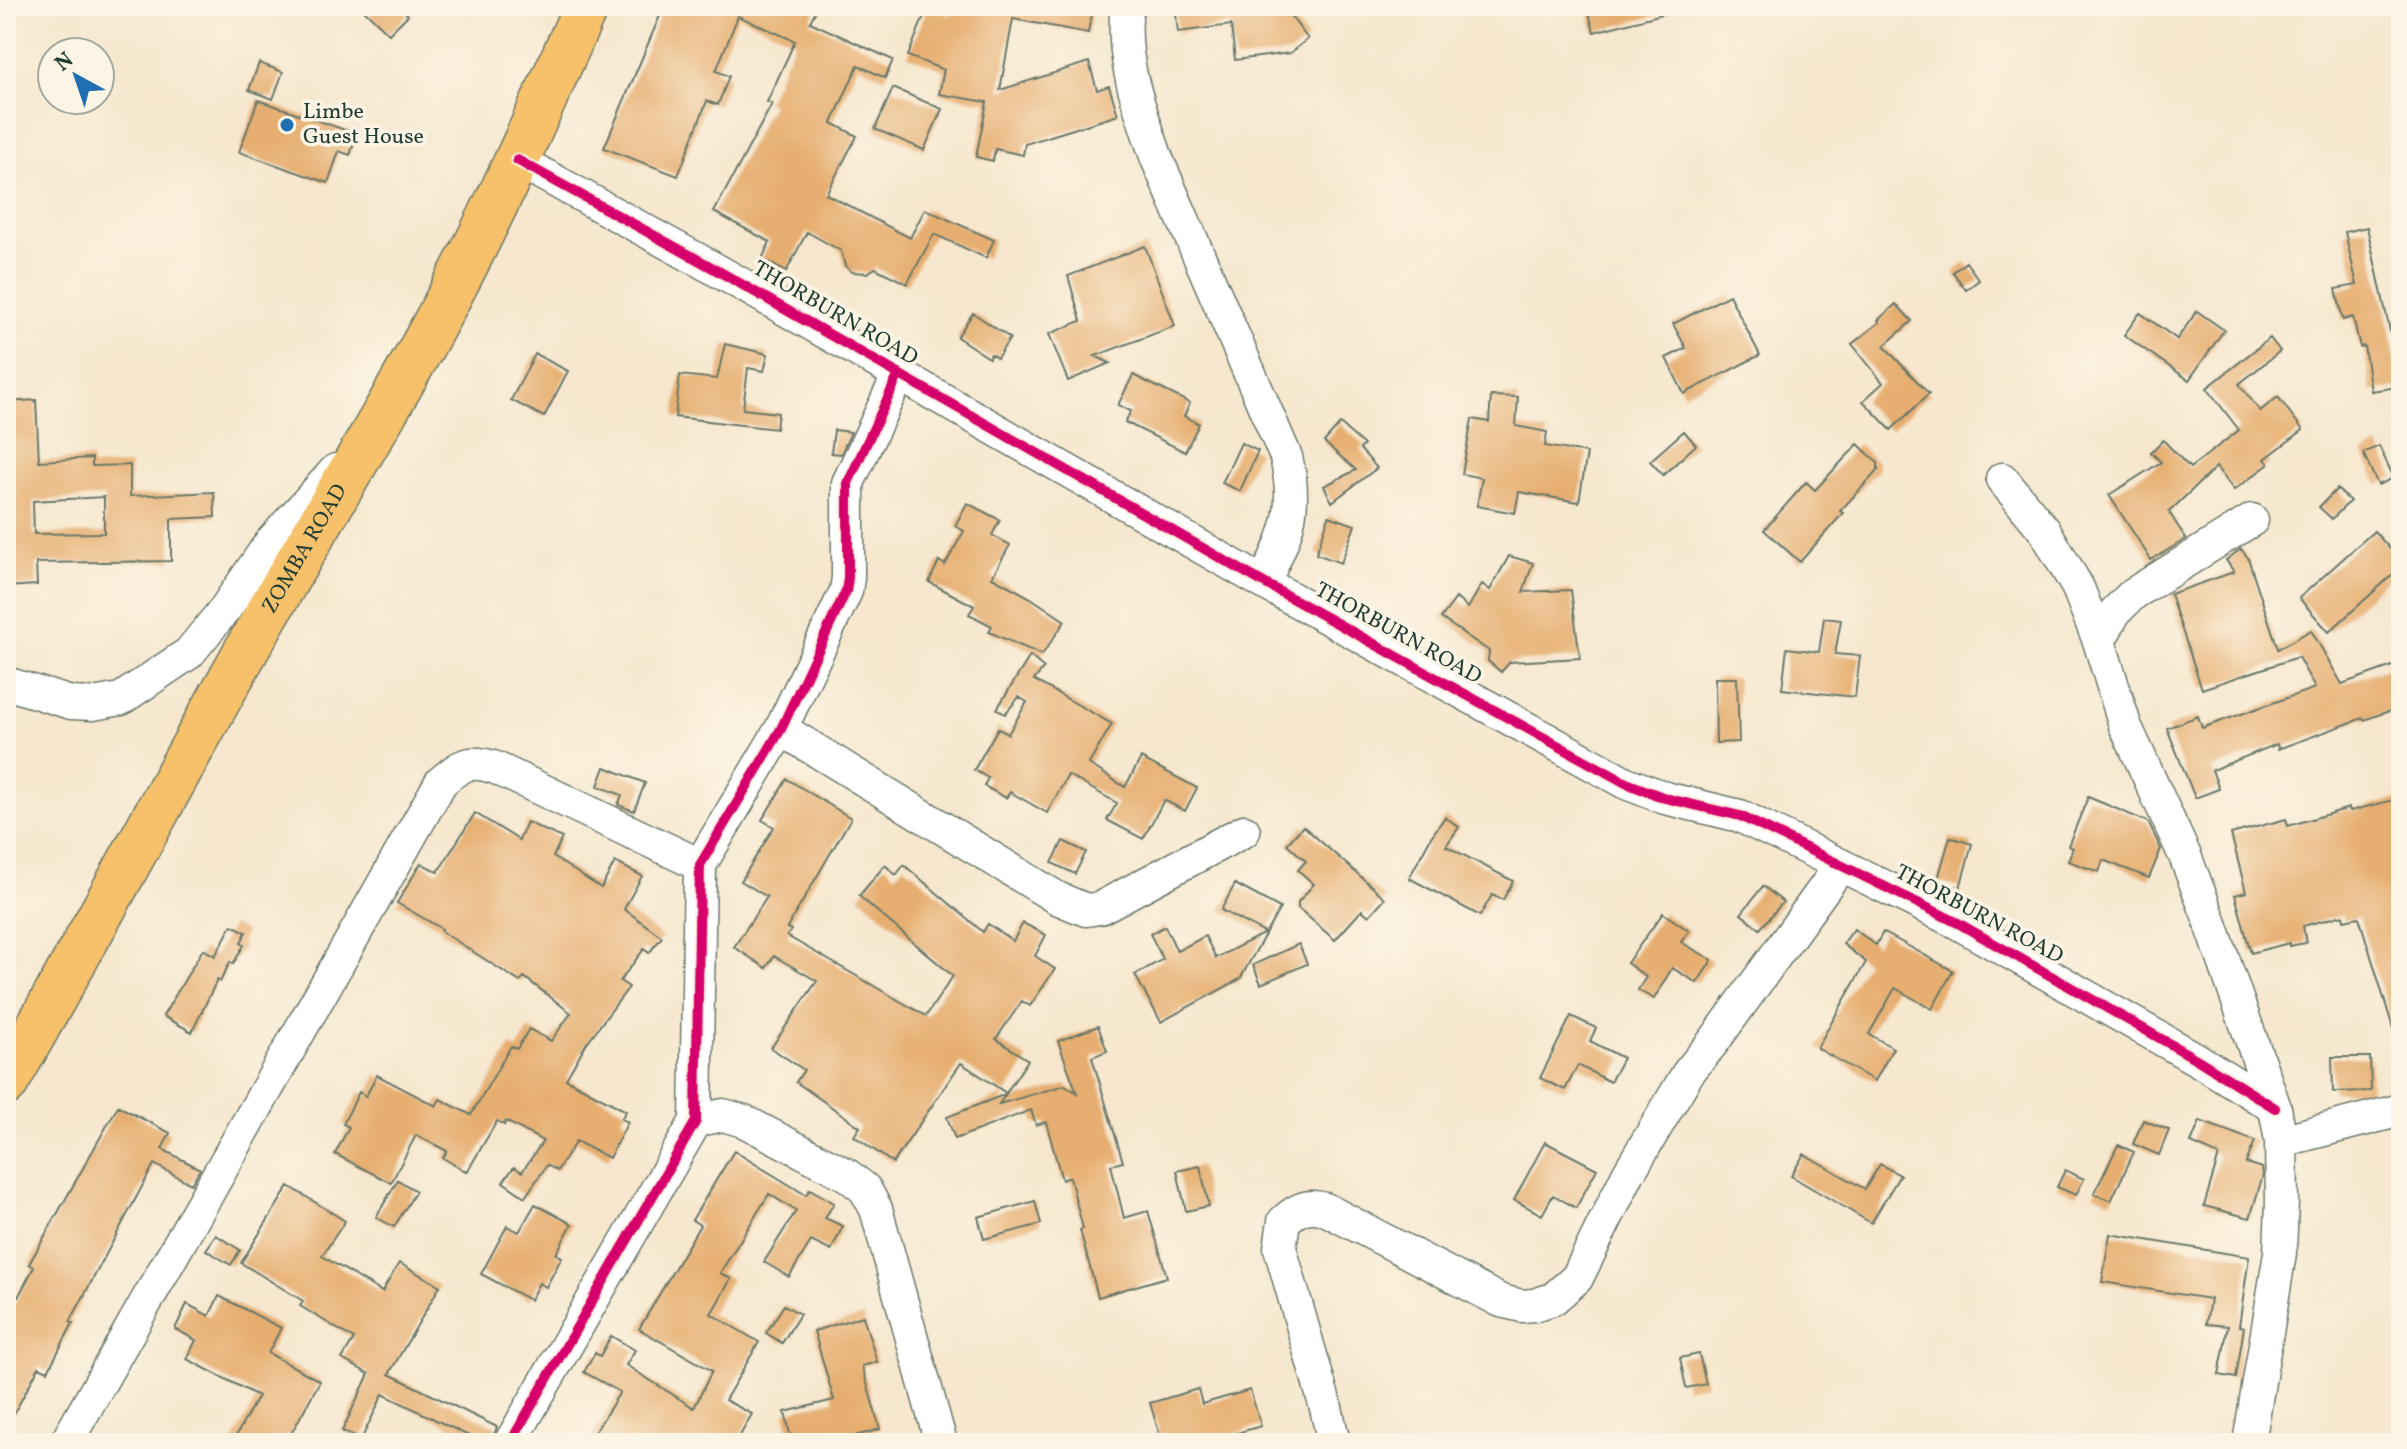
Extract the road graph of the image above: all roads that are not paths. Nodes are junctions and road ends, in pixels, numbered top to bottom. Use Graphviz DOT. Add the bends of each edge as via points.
graph roads {
  1 [pos="586,6"];
  2 [pos="1127,6"];
  3 [pos="517,160"];
  4 [pos="899,374"];
  5 [pos="384,417"];
  6 [pos="2002,479"];
  7 [pos="2252,520"];
  8 [pos="1264,583"];
  9 [pos="2099,641"];
  10 [pos="6,683"];
  11 [pos="781,729"];
  12 [pos="1244,831"];
  13 [pos="700,865"];
  14 [pos="1841,865"];
  15 [pos="6,1083"];
  16 [pos="2275,1108"];
  17 [pos="2401,1110"];
  18 [pos="696,1121"];
  19 [pos="2281,1141"];
  20 [pos="66,1443"];
  21 [pos="510,1443"];
  22 [pos="941,1443"];
  23 [pos="1334,1443"];
  24 [pos="2249,1443"];
  1 -- 3 [label="highway, ZOMBA ROAD"];
  2 -- 8 [label="street" via="1127,60 1157,159 1289,468 1293,503 1288,530"];
  3 -- 4 [label="street, THORBURN ROAD"];
  3 -- 5 [label="highway, ZOMBA ROAD"];
  4 -- 8 [label="street, THORBURN ROAD"];
  4 -- 11 [label="street" via="848,483 846,591"];
  5 -- 10 [label="street" via="270,543 189,653 121,699 93,704 71,703"];
  5 -- 15 [label="highway, ZOMBA ROAD" via="244,655"];
  6 -- 9 [label="street" via="2059,554"];
  7 -- 9 [label="street" via="2133,594 2115,612"];
  8 -- 14 [label="street, THORBURN ROAD" via="1626,783 1740,816"];
  9 -- 16 [label="street" via="2125,725 2185,856"];
  11 -- 12 [label="street" via="1057,898 1086,910 1100,908"];
  11 -- 13 [label="street"];
  13 -- 18 [label="street"];
  13 -- 20 [label="street" via="478,762 460,766 441,782"];
  14 -- 16 [label="street, THORBURN ROAD" via="1958,923"];
  14 -- 23 [label="street" via="1688,1073 1628,1174 1577,1278 1553,1299 1522,1306 1501,1301 1313,1205 1297,1209 1284,1221 1280,1248"];
  16 -- 19 [label="street"];
  17 -- 19 [label="street"];
  18 -- 21 [label="street"];
  18 -- 22 [label="street" via="734,1117 865,1189 876,1209"];
  19 -- 24 [label="street" via="2280,1253"];
}
